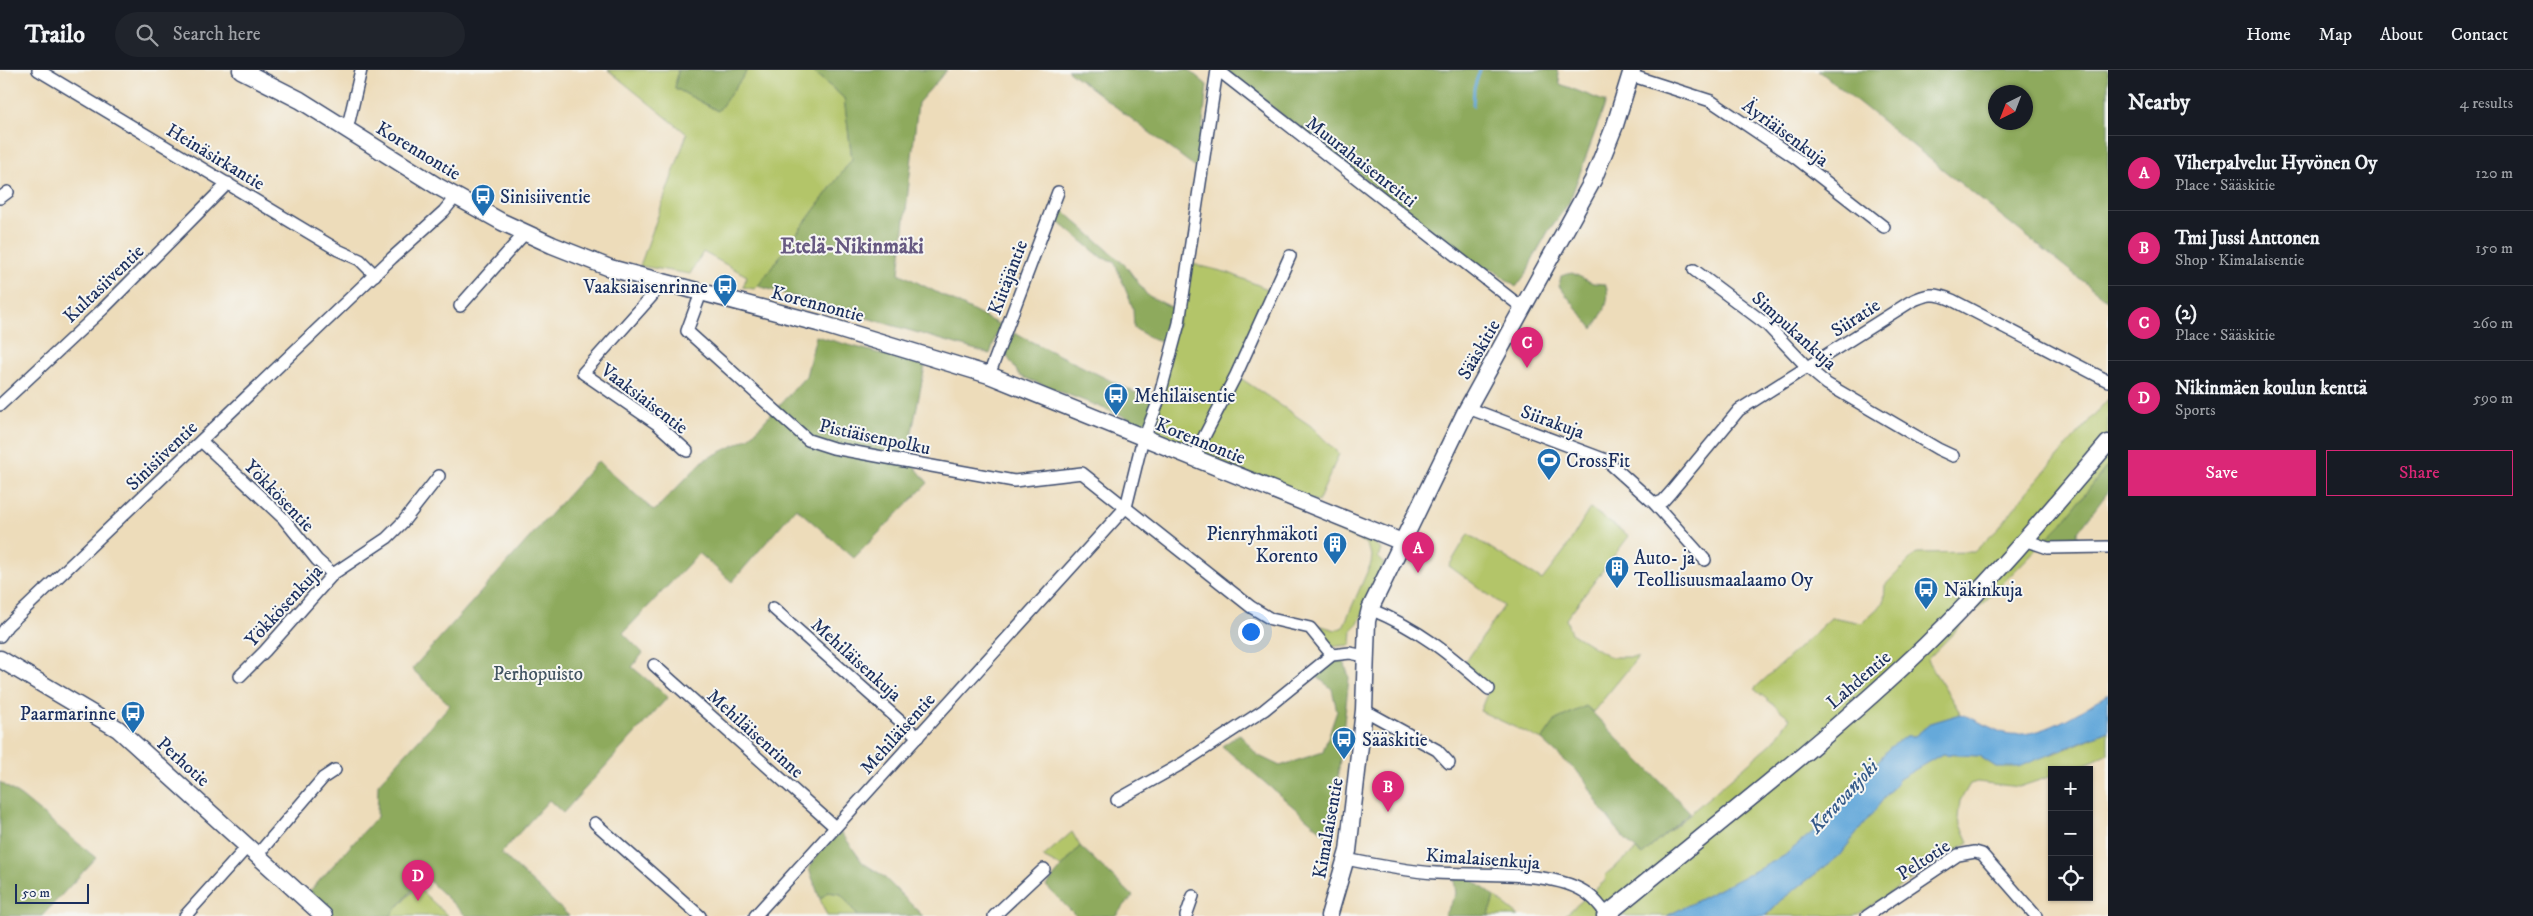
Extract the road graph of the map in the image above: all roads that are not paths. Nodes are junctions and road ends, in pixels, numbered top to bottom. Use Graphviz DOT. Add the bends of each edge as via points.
graph roads {
  1 [pos="38,70"];
  2 [pos="240,70"];
  3 [pos="361,70"];
  4 [pos="1217,70"];
  5 [pos="1631,72"];
  6 [pos="347,130"];
  7 [pos="228,183"];
  8 [pos="1058,192"];
  9 [pos="456,196"];
  10 [pos="1884,227"];
  11 [pos="525,232"];
  12 [pos="1290,256"];
  13 [pos="1694,270"];
  14 [pos="375,275"];
  15 [pos="662,282"];
  16 [pos="701,293"];
  17 [pos="460,306"];
  18 [pos="1524,308"];
  19 [pos="1808,368"];
  20 [pos="989,374"];
  21 [pos="2108,381"];
  22 [pos="0,405"];
  23 [pos="1468,408"];
  24 [pos="1144,438"];
  25 [pos="201,442"];
  26 [pos="2108,443"];
  27 [pos="687,451"];
  28 [pos="1953,456"];
  29 [pos="1193,458"];
  30 [pos="439,476"];
  31 [pos="1655,504"];
  32 [pos="1126,507"];
  33 [pos="2025,540"];
  34 [pos="1402,542"];
  35 [pos="2108,547"];
  36 [pos="1705,560"];
  37 [pos="333,574"];
  38 [pos="773,608"];
  39 [pos="1370,609"];
  40 [pos="0,636"];
  41 [pos="1332,655"];
  42 [pos="1365,656"];
  43 [pos="0,659"];
  44 [pos="654,665"];
  45 [pos="240,676"];
  46 [pos="1489,689"];
  47 [pos="1364,710"];
  48 [pos="918,737"];
  49 [pos="1449,763"];
  50 [pos="334,770"];
  51 [pos="1117,800"];
  52 [pos="595,823"];
  53 [pos="835,828"];
  54 [pos="253,850"];
  55 [pos="1346,860"];
  56 [pos="1044,868"];
  57 [pos="1194,896"];
  58 [pos="1606,915"];
  59 [pos="185,916"];
  60 [pos="324,916"];
  61 [pos="700,916"];
  62 [pos="755,916"];
  63 [pos="994,916"];
  64 [pos="1186,916"];
  65 [pos="1328,916"];
  66 [pos="1867,916"];
  67 [pos="2036,916"];
  1 -- 7 [label="street, Heinäsirkantie"];
  2 -- 6 [label="street, Korennontie" via="300,100"];
  3 -- 6 [label="street"];
  4 -- 18 [label="street, Muurahaisenreitti"];
  4 -- 24 [label="street" via="1179,323"];
  5 -- 10 [label="street, Äyriäisenkuja" via="1711,101 1796,159"];
  5 -- 18 [label="street, Sääskitie" via="1593,180"];
  6 -- 9 [label="street, Korennontie"];
  7 -- 14 [label="street, Heinäsirkantie" via="360,260"];
  7 -- 22 [label="street, Kultasiiventie" via="103,309"];
  8 -- 20 [label="street, Kiitäjäntie"];
  9 -- 11 [label="street, Korennontie"];
  9 -- 14 [label="street, Sinisiiventie"];
  11 -- 15 [label="street, Korennontie" via="610,268"];
  11 -- 17 [label="street"];
  12 -- 29 [label="street" via="1236,375"];
  13 -- 19 [label="street, Simpukankuja" via="1766,324"];
  14 -- 25 [label="street, Sinisiiventie"];
  15 -- 16 [label="street, Korennontie"];
  15 -- 27 [label="street, Vaaksiaisentie" via="583,373 657,424"];
  16 -- 20 [label="street, Korennontie" via="818,323"];
  16 -- 32 [label="street, Pistiäisenpolku" via="687,331 808,440 833,448 1014,481 1082,473"];
  18 -- 23 [label="street, Sääskitie"];
  19 -- 21 [label="street, Siiratie" via="1910,302 1935,294"];
  19 -- 28 [label="street, Simpukankuja" via="1835,389"];
  19 -- 31 [label="street, Siiratie" via="1739,410 1663,501"];
  20 -- 24 [label="street, Korennontie"];
  23 -- 31 [label="street, Siirakuja" via="1606,460"];
  23 -- 34 [label="street, Sääskitie"];
  24 -- 29 [label="street, Korennontie"];
  24 -- 32 [label="street"];
  25 -- 37 [label="street, Yökkösentie" via="284,519 317,560"];
  25 -- 40 [label="street, Sinisiiventie"];
  26 -- 33 [label="street, Lahdentie"];
  29 -- 34 [label="street, Korennontie"];
  30 -- 37 [label="street, Yökkösenkuja" via="387,538"];
  31 -- 36 [label="street, Siirakuja"];
  32 -- 41 [label="street" via="1251,607 1271,619 1310,628"];
  32 -- 48 [label="street, Mehiläisentie"];
  33 -- 35 [label="street" via="2048,548"];
  33 -- 58 [label="street, Lahdentie" via="1927,644 1859,706"];
  34 -- 39 [label="street, Sääskitie"];
  37 -- 45 [label="street, Yökkösenkuja"];
  38 -- 48 [label="street, Mehiläisenkuja"];
  39 -- 42 [label="street, Sääskitie"];
  39 -- 46 [label="street" via="1428,638"];
  41 -- 42 [label="street" via="1350,653"];
  41 -- 51 [label="street" via="1264,710 1215,743"];
  42 -- 47 [label="street, Kimalaisentie"];
  43 -- 54 [label="street, Perhotie" via="118,729"];
  44 -- 53 [label="street, Mehiläisenrinne"];
  47 -- 49 [label="street" via="1437,750"];
  47 -- 55 [label="street, Kimalaisentie"];
  48 -- 53 [label="street, Mehiläisentie"];
  50 -- 54 [label="street"];
  52 -- 61 [label="street"];
  53 -- 62 [label="street, Mehiläisentie"];
  54 -- 59 [label="street"];
  54 -- 60 [label="street, Perhotie"];
  55 -- 58 [label="street, Kimalaisenkuja" via="1436,873 1481,873 1545,880 1588,894"];
  55 -- 65 [label="street, Kimalaisentie"];
  56 -- 63 [label="street"];
  57 -- 64 [label="street"];
  66 -- 67 [label="street, Peltotie" via="1958,855 1975,852 1982,854"];
}
